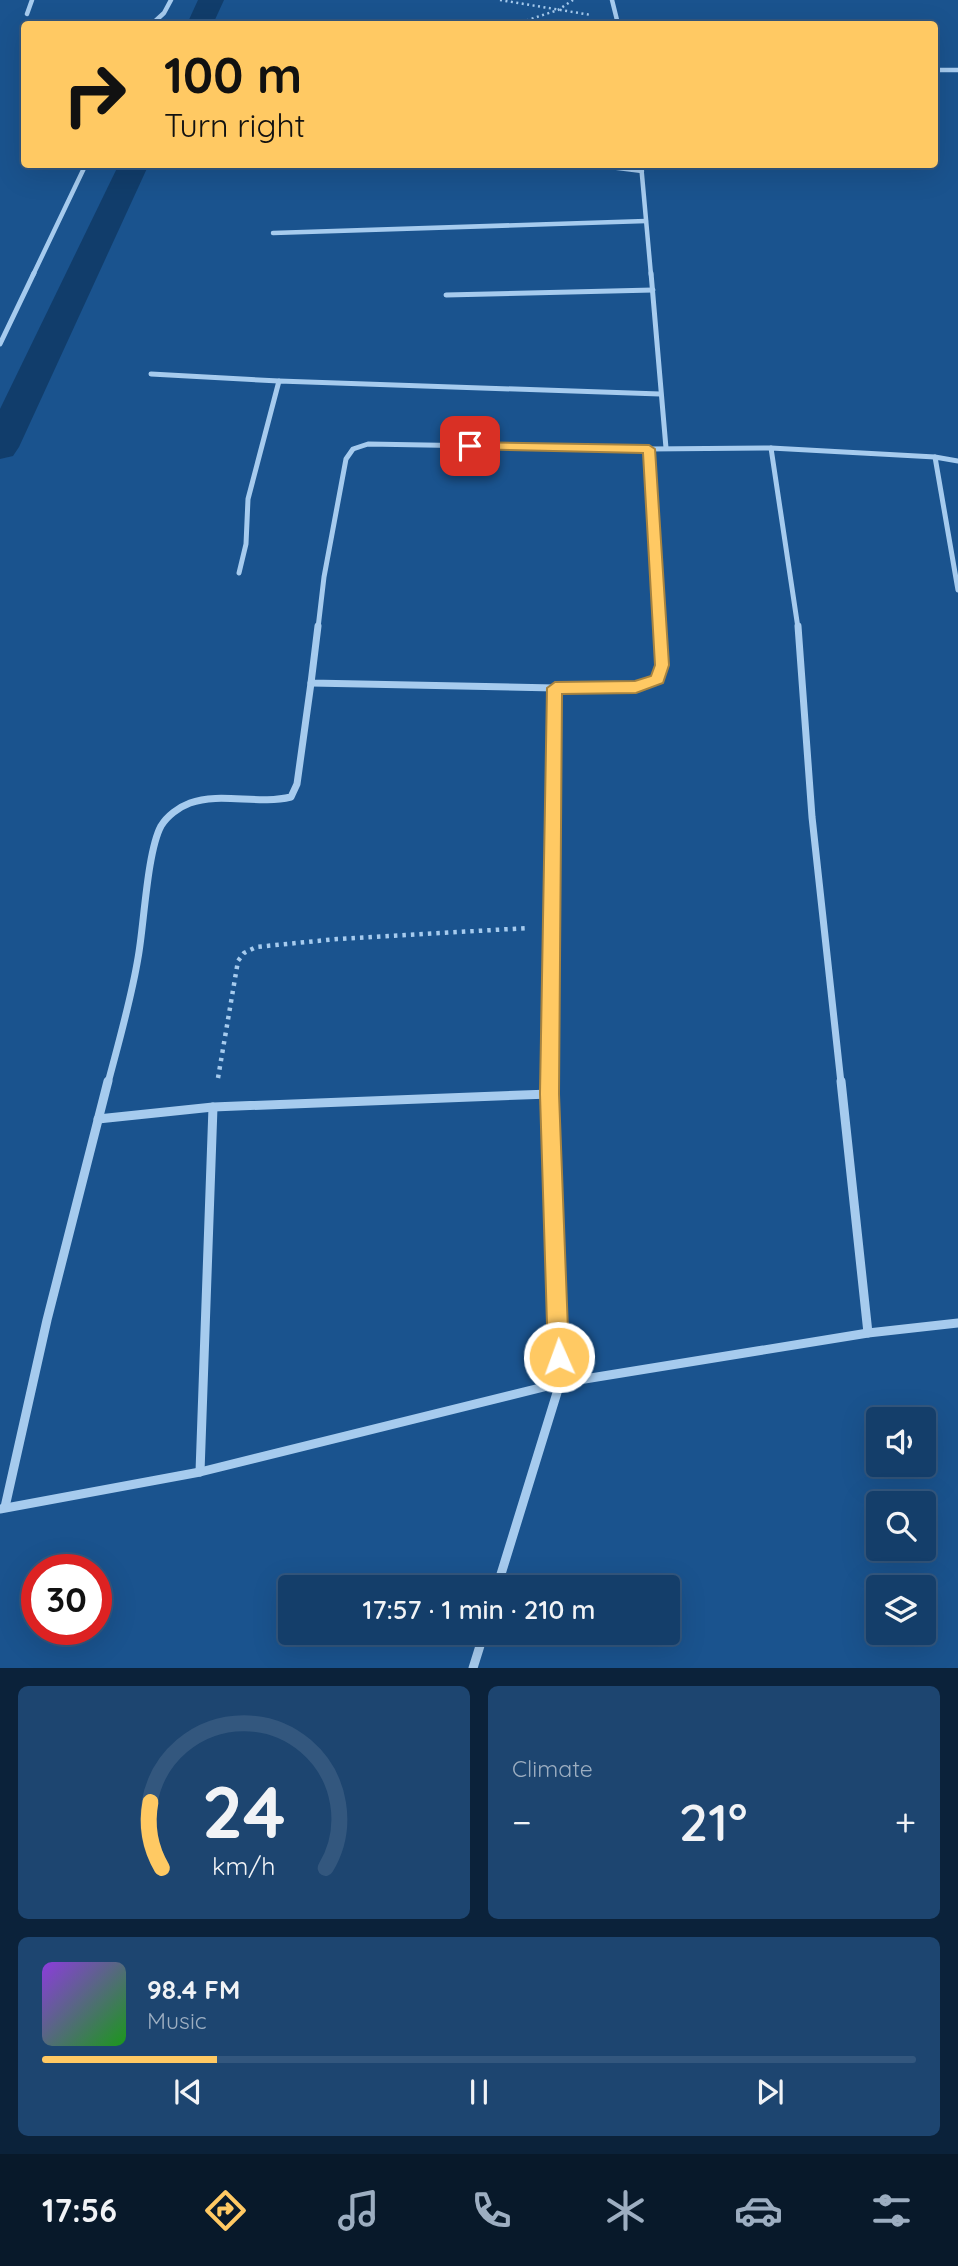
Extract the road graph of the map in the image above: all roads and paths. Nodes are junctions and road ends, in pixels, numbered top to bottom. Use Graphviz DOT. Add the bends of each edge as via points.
graph roads {
  1 [pos="32,0"];
  2 [pos="171,0"];
  3 [pos="500,0"];
  4 [pos="573,0"];
  5 [pos="612,0"];
  6 [pos="558,10"];
  7 [pos="27,14"];
  8 [pos="155,21"];
  9 [pos="525,21"];
  10 [pos="612,21"];
  11 [pos="617,21"];
  12 [pos="958,70"];
  13 [pos="938,71"];
  14 [pos="84,168"];
  15 [pos="642,168"];
  16 [pos="646,221"];
  17 [pos="273,233"];
  18 [pos="653,289"];
  19 [pos="446,295"];
  20 [pos="0,344"];
  21 [pos="151,374"];
  22 [pos="279,381"];
  23 [pos="660,394"];
  24 [pos="666,448"];
  25 [pos="771,448"];
  26 [pos="649,449"];
  27 [pos="935,457"];
  28 [pos="958,461"];
  29 [pos="239,573"];
  30 [pos="958,590"];
  31 [pos="311,683"];
  32 [pos="555,688"];
  33 [pos="550,927"];
  34 [pos="550,1094"];
  35 [pos="213,1107"];
  36 [pos="98,1119"];
  37 [pos="958,1323"];
  38 [pos="868,1333"];
  39 [pos="560,1383"];
  40 [pos="200,1472"];
  41 [pos="2,1508"];
  42 [pos="502,1575"];
  43 [pos="480,1645"];
  44 [pos="473,1668"];
  1 -- 7 [label="street"];
  2 -- 8 [label="street"];
  3 -- 6 [label="path"];
  4 -- 6 [label="path"];
  5 -- 11 [label="street"];
  6 -- 9 [label="path"];
  6 -- 10 [label="path"];
  12 -- 13 [label="street"];
  14 -- 20 [label="street"];
  15 -- 16 [label="street"];
  16 -- 17 [label="street"];
  16 -- 18 [label="street"];
  18 -- 19 [label="street"];
  18 -- 23 [label="street"];
  21 -- 22 [label="street"];
  22 -- 23 [label="street"];
  22 -- 29 [label="street" via="248,499"];
  23 -- 24 [label="street"];
  24 -- 25 [label="street"];
  24 -- 26 [label="street"];
  25 -- 27 [label="street"];
  25 -- 38 [label="street" via="796,606 811,817"];
  26 -- 31 [label="street" via="368,444 353,449 346,459 327,564"];
  26 -- 32 [label="street" via="662,665 657,679 636,687"];
  27 -- 28 [label="street"];
  27 -- 30 [label="street"];
  31 -- 32 [label="street"];
  31 -- 36 [label="street" via="297,784 291,797 278,802 195,800 178,808 160,826 137,963"];
  32 -- 33 [label="street"];
  33 -- 34 [label="street"];
  33 -- 35 [label="path" via="337,939 256,947 244,953 238,961"];
  34 -- 35 [label="street"];
  34 -- 39 [label="street"];
  35 -- 36 [label="street"];
  35 -- 40 [label="street"];
  36 -- 41 [label="street"];
  37 -- 38 [label="street"];
  38 -- 39 [label="street"];
  39 -- 40 [label="street"];
  39 -- 42 [label="street"];
  40 -- 41 [label="street"];
  43 -- 44 [label="street"];
}
